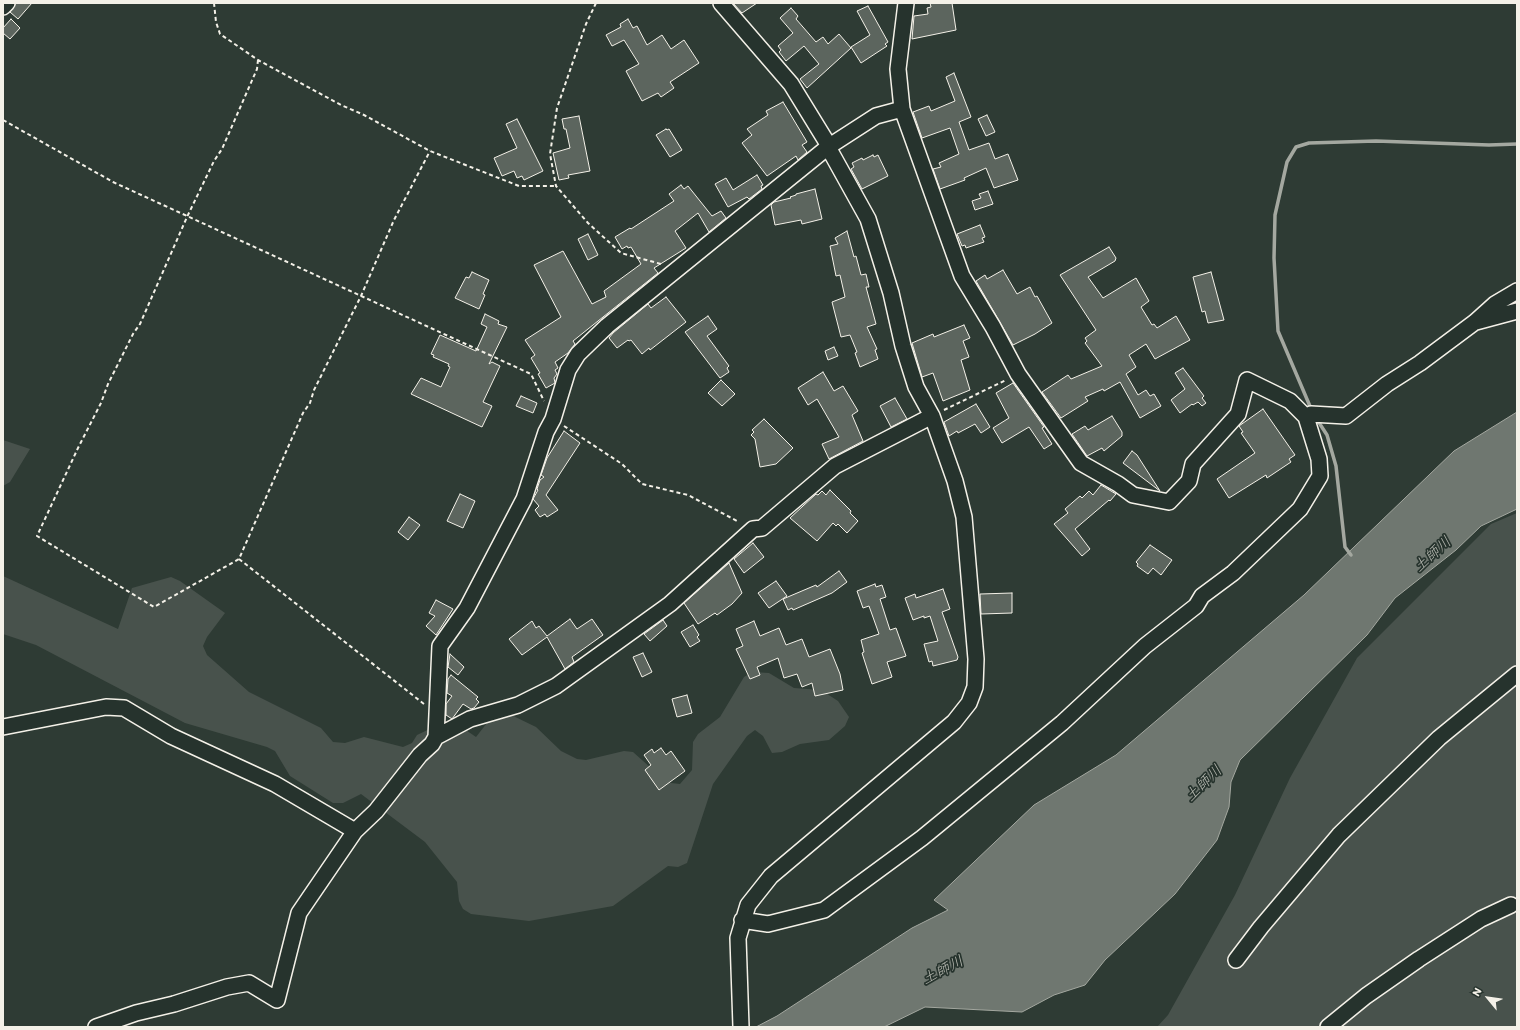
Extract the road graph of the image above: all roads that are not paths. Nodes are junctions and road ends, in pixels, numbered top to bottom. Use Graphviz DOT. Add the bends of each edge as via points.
graph roads {
  1 [pos="6,3"];
  2 [pos="721,3"];
  3 [pos="906,3"];
  4 [pos="3,8"];
  5 [pos="902,109"];
  6 [pos="828,147"];
  7 [pos="1517,291"];
  8 [pos="1517,311"];
  9 [pos="1476,322"];
  10 [pos="932,416"];
  11 [pos="1306,417"];
  12 [pos="1517,674"];
  13 [pos="3,727"];
  14 [pos="436,737"];
  15 [pos="355,831"];
  16 [pos="1511,905"];
  17 [pos="742,920"];
  18 [pos="1236,960"];
  19 [pos="96,1027"];
  20 [pos="741,1027"];
  21 [pos="1328,1027"];
  1 -- 4 [label="street"];
  2 -- 6 [label="street" via="791,84"];
  3 -- 5 [label="street" via="898,69"];
  5 -- 6 [label="street" via="876,116"];
  5 -- 11 [label="street" via="962,276 1018,374 1082,463 1133,495 1169,502 1189,481 1193,464 1238,414 1247,380 1290,401"];
  6 -- 10 [label="street" via="868,219 916,387"];
  6 -- 14 [label="street" via="607,326 578,354 568,370 524,499 467,608 440,646"];
  7 -- 9 [label="street" via="1495,304"];
  8 -- 9 [label="street"];
  9 -- 11 [label="street" via="1346,416 1311,414"];
  10 -- 14 [label="street" via="835,466 762,528 754,530 670,604 556,686 518,705 470,719"];
  10 -- 17 [label="street" via="955,481 964,518 976,658 975,687 969,703 954,722 771,876 748,905"];
  11 -- 17 [label="street" via="1319,459 1320,476 1300,509 1233,573 1202,596 1196,606 1145,646 1062,723 922,838 824,910 768,924"];
  12 -- 18 [label="street" via="1439,738 1339,835"];
  13 -- 15 [label="street" via="106,707 124,708 171,736 275,784"];
  14 -- 15 [label="street" via="376,811"];
  15 -- 19 [label="street" via="300,913 277,1000 249,983 136,1013"];
  16 -- 21 [label="street" via="1482,919 1419,959 1366,996"];
  17 -- 20 [label="street" via="738,938"];
}
